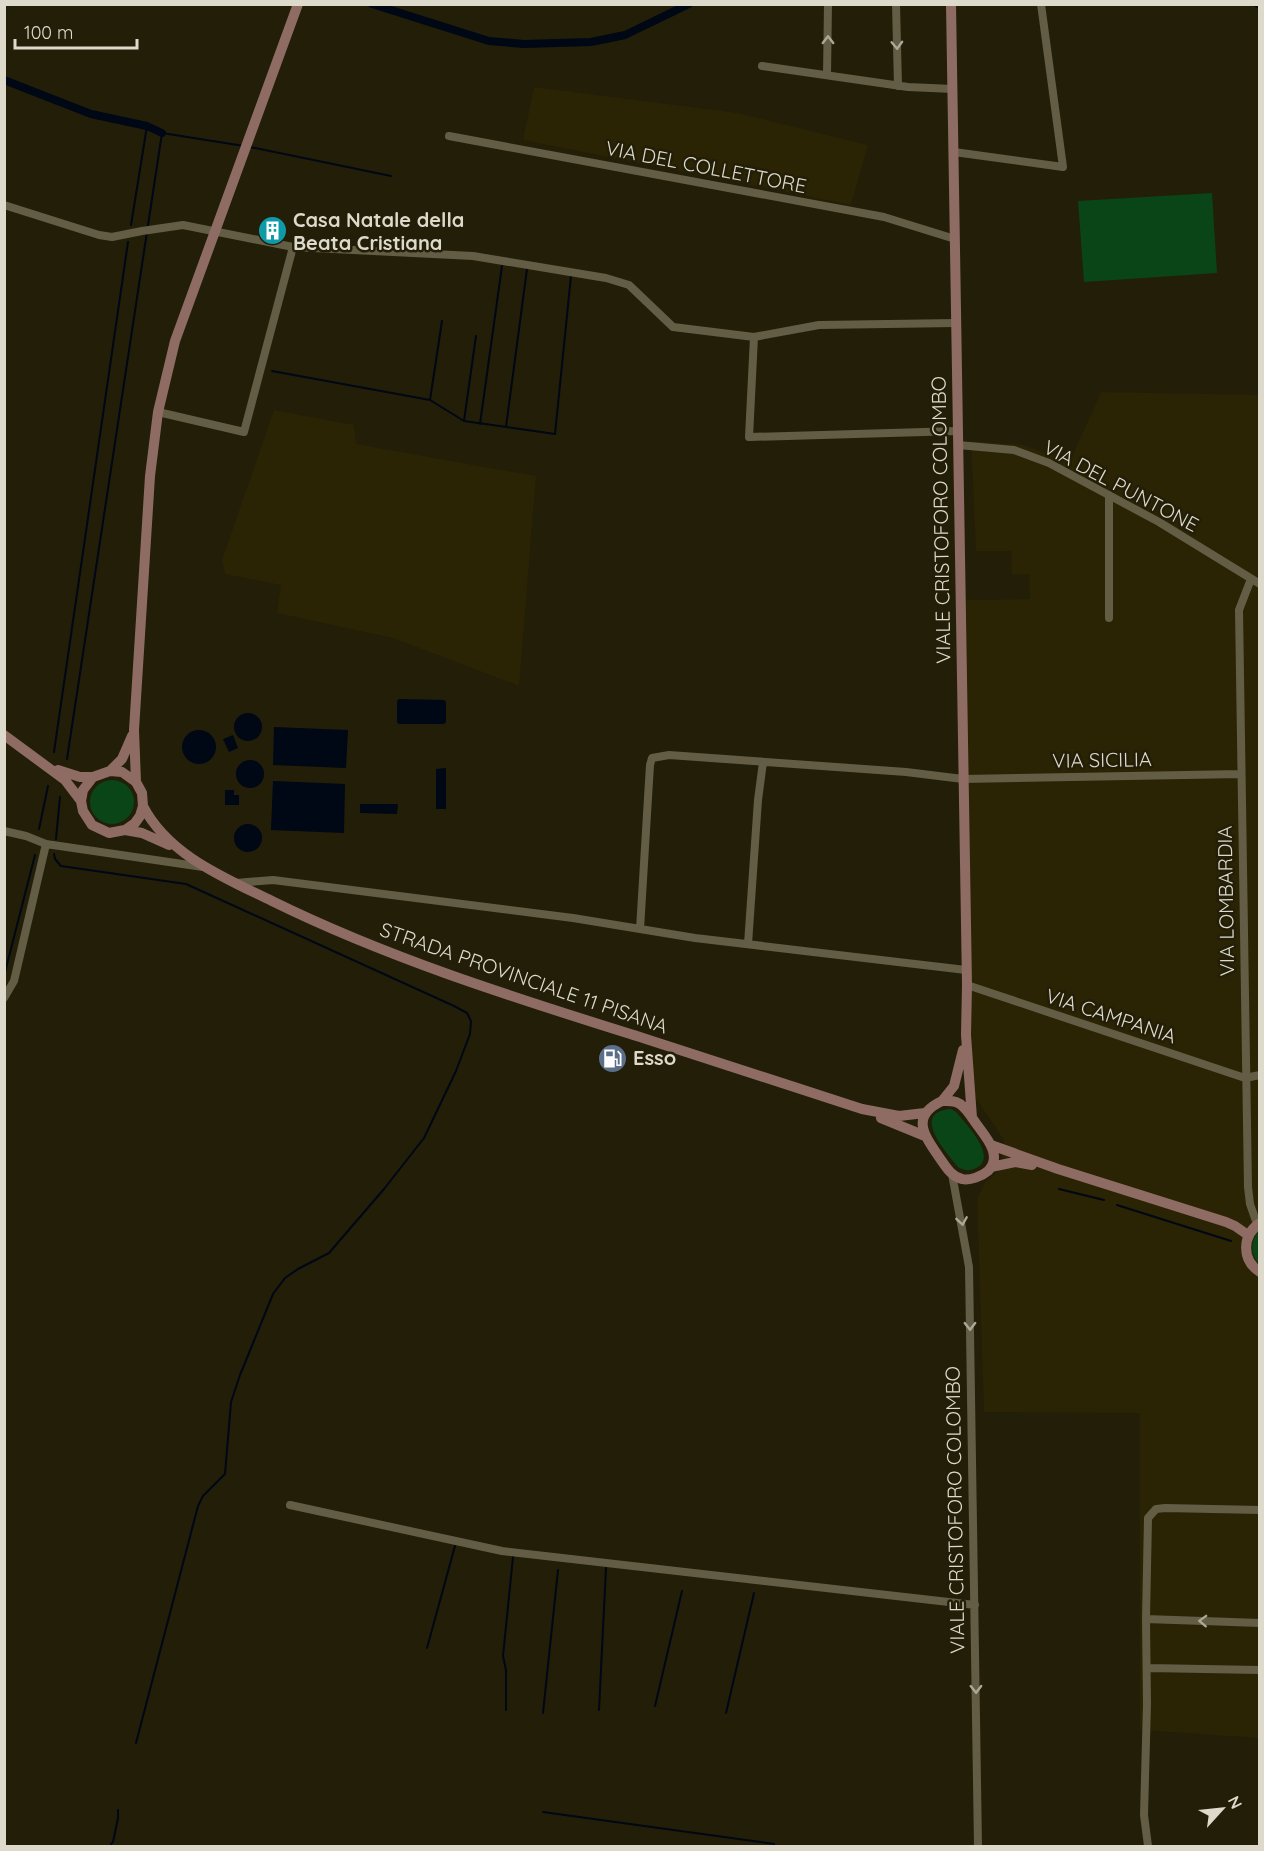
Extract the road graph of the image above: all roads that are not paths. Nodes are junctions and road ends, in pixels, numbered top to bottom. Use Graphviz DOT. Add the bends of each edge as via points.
graph roads {
  1 [pos="298,4"];
  2 [pos="828,4"];
  3 [pos="896,4"];
  4 [pos="951,4"];
  5 [pos="1041,4"];
  6 [pos="762,66"];
  7 [pos="827,75"];
  8 [pos="898,86"];
  9 [pos="953,89"];
  10 [pos="449,136"];
  11 [pos="954,152"];
  12 [pos="4,205"];
  13 [pos="955,239"];
  14 [pos="293,247"];
  15 [pos="956,323"];
  16 [pos="754,337"];
  17 [pos="158,412"];
  18 [pos="958,431"];
  19 [pos="958,445"];
  20 [pos="1109,495"];
  21 [pos="1251,579"];
  22 [pos="1260,584"];
  23 [pos="1109,618"];
  24 [pos="134,729"];
  25 [pos="4,735"];
  26 [pos="763,762"];
  27 [pos="44,763"];
  28 [pos="110,771"];
  29 [pos="1241,774"];
  30 [pos="93,777"];
  31 [pos="963,779"];
  32 [pos="136,782"];
  33 [pos="81,801"];
  34 [pos="143,806"];
  35 [pos="125,830"];
  36 [pos="4,831"];
  37 [pos="46,844"];
  38 [pos="186,854"];
  39 [pos="207,868"];
  40 [pos="236,883"];
  41 [pos="640,929"];
  42 [pos="748,944"];
  43 [pos="966,970"];
  44 [pos="967,985"];
  45 [pos="4,998"];
  46 [pos="966,1035"];
  47 [pos="1260,1075"];
  48 [pos="1245,1078"];
  49 [pos="942,1101"];
  50 [pos="862,1109"];
  51 [pos="925,1113"];
  52 [pos="972,1118"];
  53 [pos="925,1136"];
  54 [pos="991,1144"];
  55 [pos="991,1167"];
  56 [pos="1058,1169"];
  57 [pos="952,1174"];
  58 [pos="1258,1223"];
  59 [pos="1248,1235"];
  60 [pos="1260,1272"];
  61 [pos="290,1505"];
  62 [pos="1260,1510"];
  63 [pos="975,1605"];
  64 [pos="1146,1619"];
  65 [pos="1260,1623"];
  66 [pos="1148,1668"];
  67 [pos="1260,1670"];
  68 [pos="978,1846"];
  69 [pos="1148,1846"];
  1 -- 17 [label="main road" via="175,341"];
  7 -- 2 [label="street, one-way"];
  3 -- 8 [label="street, one-way"];
  4 -- 9 [label="main road, VIALE CRISTOFORO COLOMBO"];
  5 -- 11 [label="street" via="1064,167"];
  6 -- 7 [label="street"];
  7 -- 8 [label="street"];
  8 -- 9 [label="street"];
  9 -- 11 [label="main road, VIALE CRISTOFORO COLOMBO"];
  10 -- 13 [label="street, VIA DEL COLLETTORE" via="884,217"];
  11 -- 13 [label="main road, VIALE CRISTOFORO COLOMBO"];
  12 -- 14 [label="street" via="112,237 183,225"];
  13 -- 15 [label="main road, VIALE CRISTOFORO COLOMBO"];
  14 -- 16 [label="street" via="474,256 606,278 629,285 673,327"];
  14 -- 17 [label="street" via="244,432"];
  15 -- 16 [label="street" via="819,325"];
  15 -- 18 [label="main road, VIALE CRISTOFORO COLOMBO"];
  16 -- 18 [label="street" via="749,437"];
  17 -- 24 [label="main road" via="150,476"];
  18 -- 19 [label="main road, VIALE CRISTOFORO COLOMBO"];
  19 -- 20 [label="street, VIA DEL PUNTONE" via="1014,450 1049,463"];
  19 -- 31 [label="main road, VIALE CRISTOFORO COLOMBO"];
  20 -- 21 [label="street, VIA DEL PUNTONE"];
  20 -- 23 [label="street"];
  21 -- 22 [label="street, VIA DEL PUNTONE"];
  21 -- 29 [label="street, VIA LOMBARDIA" via="1239,610"];
  24 -- 28 [label="main road" via="122,759"];
  24 -- 32 [label="main road"];
  25 -- 27 [label="main road"];
  26 -- 31 [label="street, VIA SICILIA"];
  26 -- 41 [label="street, VIA SICILIA" via="669,755 652,758"];
  26 -- 42 [label="street"];
  27 -- 30 [label="main road" via="66,773"];
  27 -- 33 [label="main road" via="66,780"];
  28 -- 30 [label="main road"];
  28 -- 32 [label="main road" via="122,772"];
  29 -- 31 [label="street, VIA SICILIA"];
  29 -- 48 [label="street, VIA LOMBARDIA"];
  30 -- 33 [label="main road" via="83,790"];
  31 -- 43 [label="main road, VIALE CRISTOFORO COLOMBO"];
  32 -- 34 [label="main road"];
  33 -- 35 [label="main road" via="85,817 96,828 109,833"];
  34 -- 35 [label="main road" via="135,823"];
  34 -- 38 [label="main road, STRADA PROVINCIALE 11 PISANA" via="155,825"];
  35 -- 38 [label="main road, STRADA PROVINCIALE 11 PISANA" via="142,833"];
  36 -- 37 [label="street"];
  37 -- 39 [label="street"];
  37 -- 45 [label="street" via="14,981"];
  38 -- 39 [label="main road, STRADA PROVINCIALE 11 PISANA"];
  39 -- 40 [label="main road, STRADA PROVINCIALE 11 PISANA"];
  40 -- 41 [label="street" via="273,880"];
  40 -- 50 [label="main road, STRADA PROVINCIALE 11 PISANA" via="414,963"];
  41 -- 42 [label="street"];
  42 -- 43 [label="street"];
  43 -- 44 [label="main road, VIALE CRISTOFORO COLOMBO"];
  44 -- 46 [label="main road, VIALE CRISTOFORO COLOMBO"];
  44 -- 48 [label="street, VIA CAMPANIA"];
  46 -- 49 [label="main road, VIALE CRISTOFORO COLOMBO" via="954,1086"];
  46 -- 52 [label="main road, VIALE CRISTOFORO COLOMBO"];
  47 -- 48 [label="street"];
  48 -- 58 [label="street, VIA LOMBARDIA" via="1248,1187"];
  49 -- 51 [label="main road"];
  49 -- 52 [label="main road" via="962,1105"];
  50 -- 51 [label="main road, STRADA PROVINCIALE 11 PISANA" via="899,1116"];
  50 -- 53 [label="main road, STRADA PROVINCIALE 11 PISANA"];
  51 -- 53 [label="main road"];
  52 -- 54 [label="main road"];
  53 -- 57 [label="main road"];
  54 -- 55 [label="main road"];
  54 -- 56 [label="main road"];
  55 -- 56 [label="main road" via="1015,1162"];
  55 -- 57 [label="main road" via="971,1179"];
  56 -- 59 [label="main road" via="1226,1222"];
  57 -- 63 [label="street, VIALE CRISTOFORO COLOMBO, one-way" via="969,1267"];
  58 -- 59 [label="main road"];
  59 -- 60 [label="main road" via="1247,1257"];
  61 -- 63 [label="street" via="502,1551"];
  62 -- 64 [label="street" via="1165,1508 1152,1512 1148,1518"];
  63 -- 68 [label="street, VIALE CRISTOFORO COLOMBO, one-way"];
  65 -- 64 [label="street, one-way"];
  64 -- 66 [label="street"];
  66 -- 67 [label="street"];
  66 -- 69 [label="street" via="1144,1815"];
}
